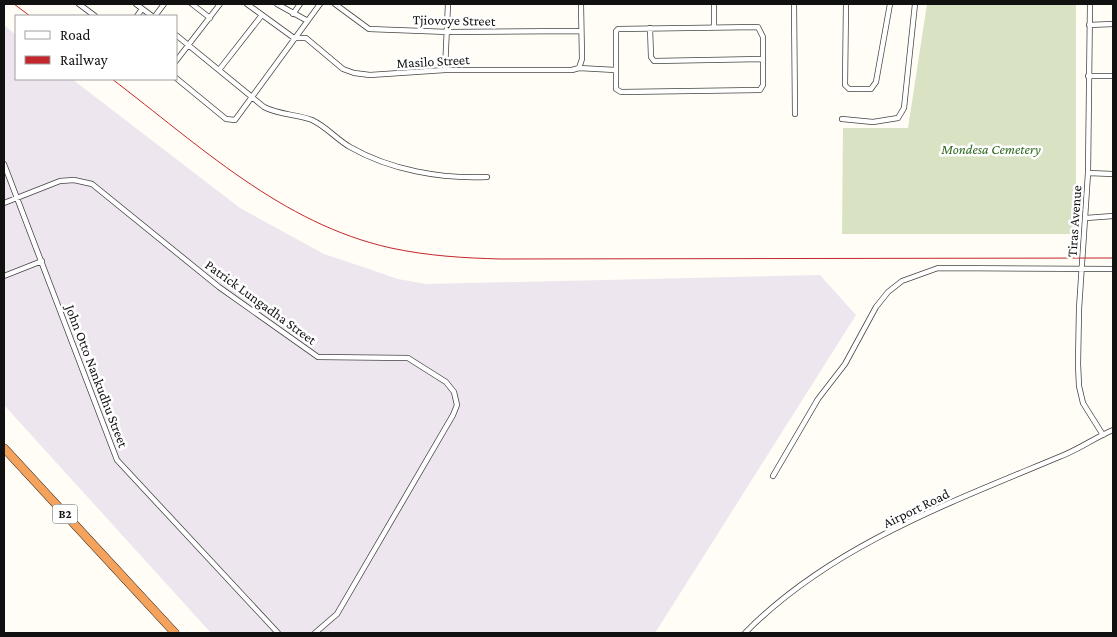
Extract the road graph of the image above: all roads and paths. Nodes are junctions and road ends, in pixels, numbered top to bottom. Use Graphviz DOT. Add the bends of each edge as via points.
graph roads {
  1 [pos="79,4"];
  2 [pos="136,4"];
  3 [pos="164,4"];
  4 [pos="192,4"];
  5 [pos="220,4"];
  6 [pos="247,4"];
  7 [pos="277,4"];
  8 [pos="300,4"];
  9 [pos="320,4"];
  10 [pos="335,4"];
  11 [pos="448,4"];
  12 [pos="581,4"];
  13 [pos="714,4"];
  14 [pos="794,4"];
  15 [pos="846,4"];
  16 [pos="890,4"];
  17 [pos="916,4"];
  18 [pos="1090,4"];
  19 [pos="142,9"];
  20 [pos="293,14"];
  21 [pos="94,15"];
  22 [pos="138,15"];
  23 [pos="151,15"];
  24 [pos="154,15"];
  25 [pos="262,15"];
  26 [pos="210,18"];
  27 [pos="306,20"];
  28 [pos="1113,24"];
  29 [pos="1089,25"];
  30 [pos="714,27"];
  31 [pos="650,28"];
  32 [pos="448,32"];
  33 [pos="581,32"];
  34 [pos="178,37"];
  35 [pos="294,38"];
  36 [pos="189,45"];
  37 [pos="178,59"];
  38 [pos="762,59"];
  39 [pos="579,68"];
  40 [pos="219,70"];
  41 [pos="445,70"];
  42 [pos="615,70"];
  43 [pos="1088,76"];
  44 [pos="1113,76"];
  45 [pos="178,80"];
  46 [pos="251,96"];
  47 [pos="795,114"];
  48 [pos="842,119"];
  49 [pos="4,164"];
  50 [pos="1088,173"];
  51 [pos="1113,174"];
  52 [pos="487,177"];
  53 [pos="18,198"];
  54 [pos="4,204"];
  55 [pos="1113,216"];
  56 [pos="1086,218"];
  57 [pos="42,261"];
  58 [pos="1082,268"];
  59 [pos="1113,269"];
  60 [pos="4,276"];
  61 [pos="1113,430"];
  62 [pos="1102,434"];
  63 [pos="4,448"];
  64 [pos="773,476"];
  65 [pos="174,633"];
  66 [pos="278,633"];
  67 [pos="315,633"];
  68 [pos="745,633"];
  1 -- 21 [label="street"];
  2 -- 19 [label="street"];
  3 -- 24 [label="street"];
  4 -- 26 [label="street"];
  5 -- 26 [label="street"];
  6 -- 25 [label="street, Masilo Street"];
  7 -- 20 [label="street"];
  8 -- 20 [label="street"];
  9 -- 27 [label="street"];
  10 -- 32 [label="street, Tjiovoye Street" via="369,29"];
  11 -- 32 [label="street"];
  12 -- 33 [label="street"];
  13 -- 30 [label="street"];
  14 -- 47 [label="street"];
  15 -- 16 [label="street" via="846,85 871,89 876,82"];
  17 -- 48 [label="street" via="904,108 898,118 873,122"];
  18 -- 29 [label="street, Tiras Avenue"];
  19 -- 22 [label="street"];
  19 -- 23 [label="street"];
  20 -- 27 [label="street"];
  25 -- 35 [label="street, Masilo Street"];
  25 -- 40 [label="street"];
  26 -- 36 [label="street"];
  27 -- 35 [label="street"];
  28 -- 29 [label="street"];
  29 -- 43 [label="street, Tiras Avenue"];
  30 -- 31 [label="street"];
  30 -- 38 [label="street" via="758,27 762,37"];
  31 -- 38 [label="street" via="654,61"];
  31 -- 42 [label="street" via="618,29"];
  32 -- 33 [label="street, Tjiovoye Street"];
  32 -- 41 [label="street"];
  33 -- 39 [label="street"];
  34 -- 36 [label="street"];
  35 -- 41 [label="street, Masilo Street" via="306,38 343,69 354,73 370,75"];
  35 -- 46 [label="street"];
  36 -- 37 [label="street"];
  36 -- 40 [label="street"];
  38 -- 42 [label="street" via="763,85 760,90 621,92 616,89"];
  39 -- 41 [label="street, Masilo Street"];
  39 -- 42 [label="street, Masilo Street"];
  40 -- 46 [label="street"];
  43 -- 44 [label="street"];
  43 -- 50 [label="street, Tiras Avenue"];
  45 -- 46 [label="street" via="229,121 234,120"];
  46 -- 52 [label="street" via="272,111 311,120 325,127 347,146 395,166 421,172"];
  49 -- 53 [label="street, John Otto Nankudhu Street"];
  50 -- 51 [label="street"];
  50 -- 56 [label="street, Tiras Avenue"];
  53 -- 54 [label="street, Patrick Lungadha Street"];
  53 -- 57 [label="street, John Otto Nankudhu Street"];
  53 -- 67 [label="street, Patrick Lungadha Street" via="60,181 92,184 219,287 318,357 408,358 446,382 454,392 457,405 453,416 360,578 337,614"];
  55 -- 56 [label="street"];
  56 -- 58 [label="street, Tiras Avenue"];
  57 -- 60 [label="street"];
  57 -- 66 [label="street, John Otto Nankudhu Street" via="117,460"];
  58 -- 59 [label="street"];
  58 -- 62 [label="street, Tiras Avenue" via="1079,386 1083,403"];
  58 -- 64 [label="street" via="938,268 902,281 876,307 845,364 818,399"];
  61 -- 62 [label="street, Airport Road"];
  62 -- 68 [label="street, Airport Road" via="1062,456 959,499 859,548 814,575"];
  63 -- 65 [label="highway, B2"];
}
